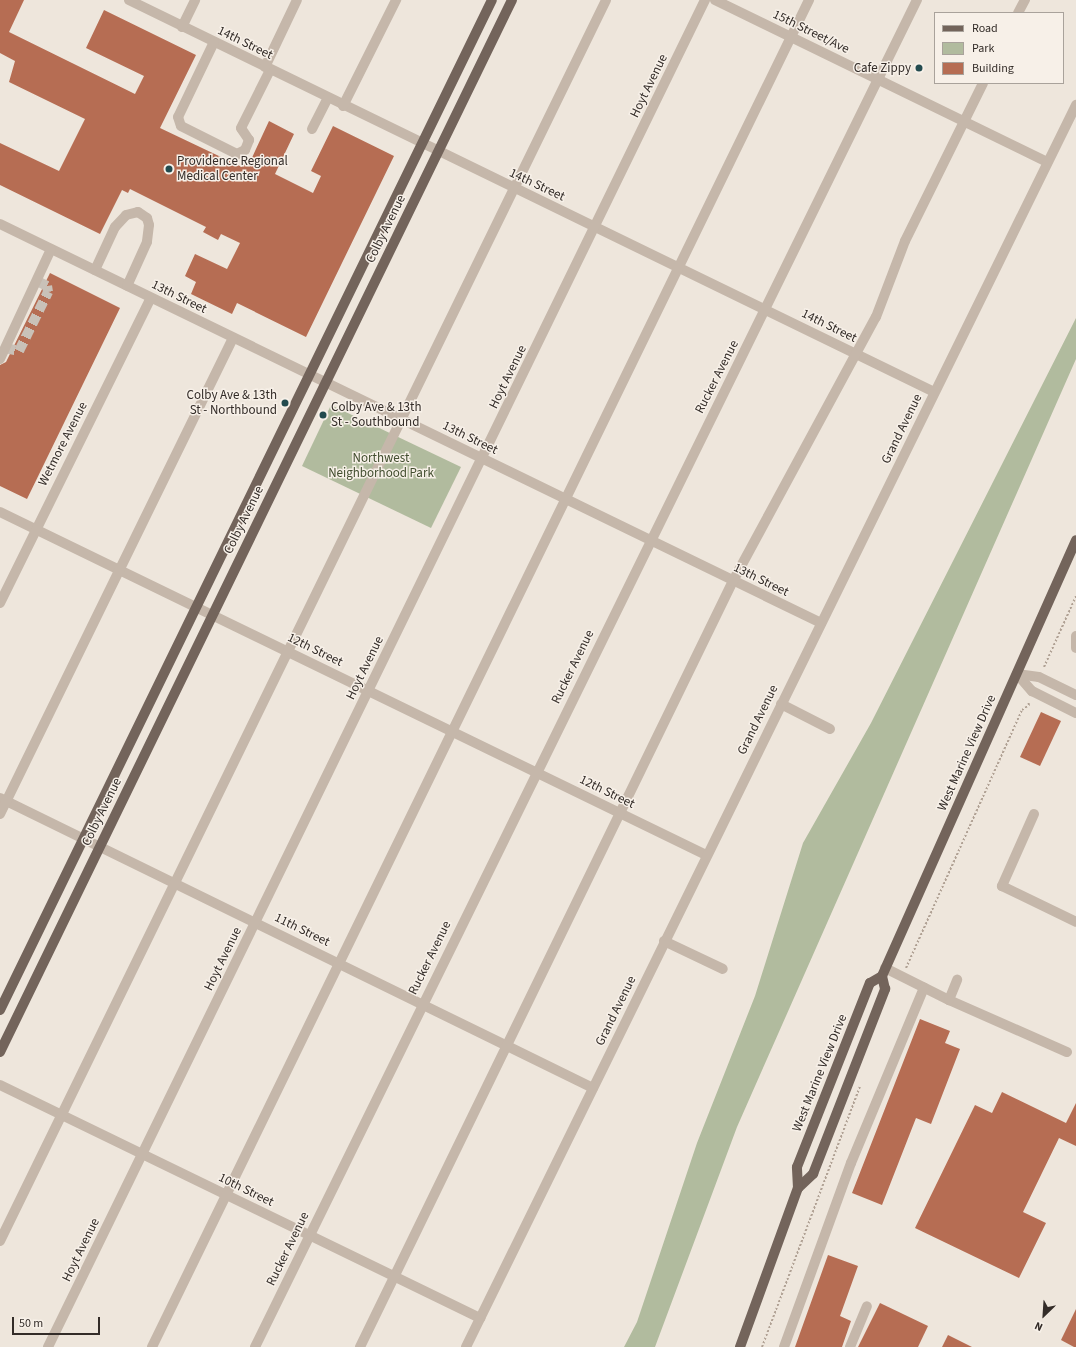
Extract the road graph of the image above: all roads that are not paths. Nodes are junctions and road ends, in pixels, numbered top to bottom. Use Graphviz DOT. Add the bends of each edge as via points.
graph roads {
  1 [pos="129,0"];
  2 [pos="195,0"];
  3 [pos="297,0"];
  4 [pos="396,0"];
  5 [pos="492,0"];
  6 [pos="512,0"];
  7 [pos="606,0"];
  8 [pos="705,0"];
  9 [pos="714,0"];
  10 [pos="809,0"];
  11 [pos="917,0"];
  12 [pos="1025,0"];
  13 [pos="1019,12"];
  14 [pos="182,27"];
  15 [pos="791,37"];
  16 [pos="214,42"];
  17 [pos="267,69"];
  18 [pos="879,80"];
  19 [pos="982,84"];
  20 [pos="328,98"];
  21 [pos="1076,105"];
  22 [pos="343,106"];
  23 [pos="964,121"];
  24 [pos="312,129"];
  25 [pos="422,144"];
  26 [pos="439,152"];
  27 [pos="1047,162"];
  28 [pos="514,189"];
  29 [pos="0,224"];
  30 [pos="596,226"];
  31 [pos="51,249"];
  32 [pos="680,268"];
  33 [pos="95,270"];
  34 [pos="127,286"];
  35 [pos="151,298"];
  36 [pos="765,309"];
  37 [pos="233,338"];
  38 [pos="857,354"];
  39 [pos="0,359"];
  40 [pos="308,376"];
  41 [pos="325,384"];
  42 [pos="934,392"];
  43 [pos="400,419"];
  44 [pos="482,459"];
  45 [pos="567,500"];
  46 [pos="0,512"];
  47 [pos="35,529"];
  48 [pos="650,540"];
  49 [pos="1076,540"];
  50 [pos="120,570"];
  51 [pos="733,581"];
  52 [pos="0,603"];
  53 [pos="196,607"];
  54 [pos="212,615"];
  55 [pos="821,623"];
  56 [pos="1076,636"];
  57 [pos="1076,648"];
  58 [pos="287,651"];
  59 [pos="1017,674"];
  60 [pos="368,690"];
  61 [pos="1076,695"];
  62 [pos="781,704"];
  63 [pos="1076,713"];
  64 [pos="830,729"];
  65 [pos="453,732"];
  66 [pos="536,772"];
  67 [pos="3,799"];
  68 [pos="619,812"];
  69 [pos="0,814"];
  70 [pos="1034,814"];
  71 [pos="84,838"];
  72 [pos="100,847"];
  73 [pos="706,855"];
  74 [pos="176,884"];
  75 [pos="1076,921"];
  76 [pos="256,922"];
  77 [pos="664,941"];
  78 [pos="339,962"];
  79 [pos="723,969"];
  80 [pos="884,972"];
  81 [pos="958,980"];
  82 [pos="924,988"];
  83 [pos="949,1000"];
  84 [pos="423,1004"];
  85 [pos="0,1010"];
  86 [pos="506,1045"];
  87 [pos="0,1052"];
  88 [pos="1067,1052"];
  89 [pos="0,1085"];
  90 [pos="593,1088"];
  91 [pos="64,1116"];
  92 [pos="144,1155"];
  93 [pos="798,1188"];
  94 [pos="226,1195"];
  95 [pos="309,1235"];
  96 [pos="0,1241"];
  97 [pos="394,1277"];
  98 [pos="867,1306"];
  99 [pos="480,1318"];
  100 [pos="48,1347"];
  101 [pos="152,1347"];
  102 [pos="255,1347"];
  103 [pos="360,1347"];
  104 [pos="466,1347"];
  105 [pos="740,1347"];
  106 [pos="784,1347"];
  107 [pos="850,1347"];
  1 -- 14 [label="street, 14th Street"];
  2 -- 14 [label="street"];
  3 -- 17 [label="street"];
  4 -- 22 [label="street"];
  5 -- 25 [label="main road, Colby Avenue"];
  6 -- 26 [label="main road, Colby Avenue"];
  7 -- 28 [label="street"];
  8 -- 30 [label="street, Hoyt Avenue"];
  9 -- 15 [label="street, 15th Street/Ave"];
  10 -- 15 [label="street"];
  11 -- 18 [label="street, Rucker Avenue"];
  12 -- 13 [label="street"];
  14 -- 16 [label="street, 14th Street"];
  15 -- 18 [label="street, 15th Street/Ave"];
  15 -- 32 [label="street"];
  16 -- 17 [label="street, 14th Street"];
  16 -- 17 [label="street" via="178,117 181,126 236,154 245,150 250,140 241,128"];
  17 -- 20 [label="street, 14th Street"];
  18 -- 23 [label="street, 15th Street/Ave"];
  18 -- 36 [label="street, Rucker Avenue"];
  19 -- 23 [label="street"];
  20 -- 22 [label="street, 14th Street"];
  20 -- 24 [label="street"];
  21 -- 27 [label="street, Grand Avenue"];
  22 -- 25 [label="street, 14th Street"];
  23 -- 27 [label="street, 15th Street/Ave"];
  23 -- 38 [label="street" via="905,241 876,317"];
  25 -- 26 [label="street, 14th Street"];
  25 -- 40 [label="main road, Colby Avenue"];
  26 -- 28 [label="street, 14th Street"];
  26 -- 41 [label="main road, Colby Avenue"];
  27 -- 42 [label="street, Grand Avenue"];
  28 -- 30 [label="street, 14th Street"];
  28 -- 43 [label="street"];
  29 -- 31 [label="street, 13th Street"];
  30 -- 32 [label="street, 14th Street"];
  30 -- 44 [label="street, Hoyt Avenue"];
  31 -- 33 [label="street, 13th Street"];
  31 -- 39 [label="street"];
  32 -- 36 [label="street, 14th Street"];
  32 -- 45 [label="street"];
  33 -- 34 [label="street, 13th Street"];
  33 -- 34 [label="street" via="115,227 126,215 138,212 147,218 147,242"];
  34 -- 35 [label="street, 13th Street"];
  35 -- 37 [label="street, 13th Street"];
  35 -- 47 [label="street, Wetmore Avenue"];
  36 -- 38 [label="street, 14th Street"];
  36 -- 48 [label="street, Rucker Avenue"];
  37 -- 40 [label="street, 13th Street"];
  37 -- 50 [label="street"];
  38 -- 42 [label="street, 14th Street"];
  38 -- 51 [label="street"];
  40 -- 41 [label="street, 13th Street"];
  40 -- 53 [label="main road, Colby Avenue"];
  41 -- 43 [label="street, 13th Street"];
  41 -- 54 [label="main road, Colby Avenue"];
  42 -- 55 [label="street, Grand Avenue"];
  43 -- 44 [label="street, 13th Street"];
  43 -- 58 [label="street"];
  44 -- 45 [label="street, 13th Street"];
  44 -- 60 [label="street, Hoyt Avenue"];
  45 -- 48 [label="street, 13th Street"];
  45 -- 65 [label="street"];
  46 -- 47 [label="street, 12th Street"];
  47 -- 50 [label="street, 12th Street"];
  47 -- 52 [label="street, Wetmore Avenue"];
  48 -- 51 [label="street, 13th Street"];
  48 -- 66 [label="street, Rucker Avenue"];
  49 -- 59 [label="main road, West Marine View Drive"];
  50 -- 53 [label="street, 12th Street"];
  50 -- 67 [label="street"];
  51 -- 55 [label="street, 13th Street"];
  51 -- 68 [label="street"];
  53 -- 54 [label="street, 12th Street"];
  53 -- 71 [label="main road, Colby Avenue"];
  54 -- 58 [label="street, 12th Street"];
  54 -- 72 [label="main road, Colby Avenue"];
  55 -- 62 [label="street, Grand Avenue"];
  56 -- 57 [label="street"];
  58 -- 60 [label="street, 12th Street"];
  58 -- 74 [label="street"];
  59 -- 61 [label="street" via="1039,677"];
  59 -- 63 [label="street" via="1032,691"];
  59 -- 80 [label="main road, West Marine View Drive"];
  60 -- 65 [label="street, 12th Street"];
  60 -- 76 [label="street, Hoyt Avenue"];
  62 -- 64 [label="street"];
  62 -- 73 [label="street, Grand Avenue"];
  65 -- 66 [label="street, 12th Street"];
  65 -- 78 [label="street"];
  66 -- 68 [label="street, 12th Street"];
  66 -- 84 [label="street, Rucker Avenue"];
  67 -- 69 [label="street"];
  67 -- 71 [label="street, 11th Street"];
  68 -- 73 [label="street, 12th Street"];
  68 -- 86 [label="street"];
  70 -- 75 [label="street" via="1002,886"];
  71 -- 72 [label="street, 11th Street"];
  71 -- 85 [label="main road, Colby Avenue"];
  72 -- 74 [label="street, 11th Street"];
  72 -- 87 [label="main road, Colby Avenue"];
  73 -- 77 [label="street, Grand Avenue"];
  74 -- 76 [label="street, 11th Street"];
  74 -- 91 [label="street"];
  76 -- 78 [label="street, 11th Street"];
  76 -- 92 [label="street, Hoyt Avenue"];
  77 -- 79 [label="street"];
  77 -- 90 [label="street, Grand Avenue"];
  78 -- 84 [label="street, 11th Street"];
  78 -- 94 [label="street"];
  80 -- 82 [label="street" via="903,976"];
  80 -- 93 [label="main road, West Marine View Drive" via="885,990 813,1174"];
  80 -- 93 [label="main road, West Marine View Drive" via="870,983 833,1074 797,1167"];
  81 -- 83 [label="street"];
  82 -- 83 [label="street"];
  82 -- 106 [label="street" via="851,1163"];
  83 -- 88 [label="street"];
  84 -- 86 [label="street, 11th Street"];
  84 -- 95 [label="street, Rucker Avenue"];
  86 -- 90 [label="street, 11th Street"];
  86 -- 97 [label="street"];
  89 -- 91 [label="street, 10th Street"];
  90 -- 99 [label="street, Grand Avenue"];
  91 -- 92 [label="street, 10th Street"];
  91 -- 96 [label="street"];
  92 -- 94 [label="street, 10th Street"];
  92 -- 100 [label="street, Hoyt Avenue"];
  93 -- 105 [label="main road, West Marine View Drive"];
  94 -- 95 [label="street, 10th Street"];
  94 -- 101 [label="street"];
  95 -- 97 [label="street, 10th Street"];
  95 -- 102 [label="street, Rucker Avenue"];
  97 -- 99 [label="street, 10th Street"];
  97 -- 103 [label="street"];
  98 -- 107 [label="street"];
  99 -- 104 [label="street, Grand Avenue"];
}
